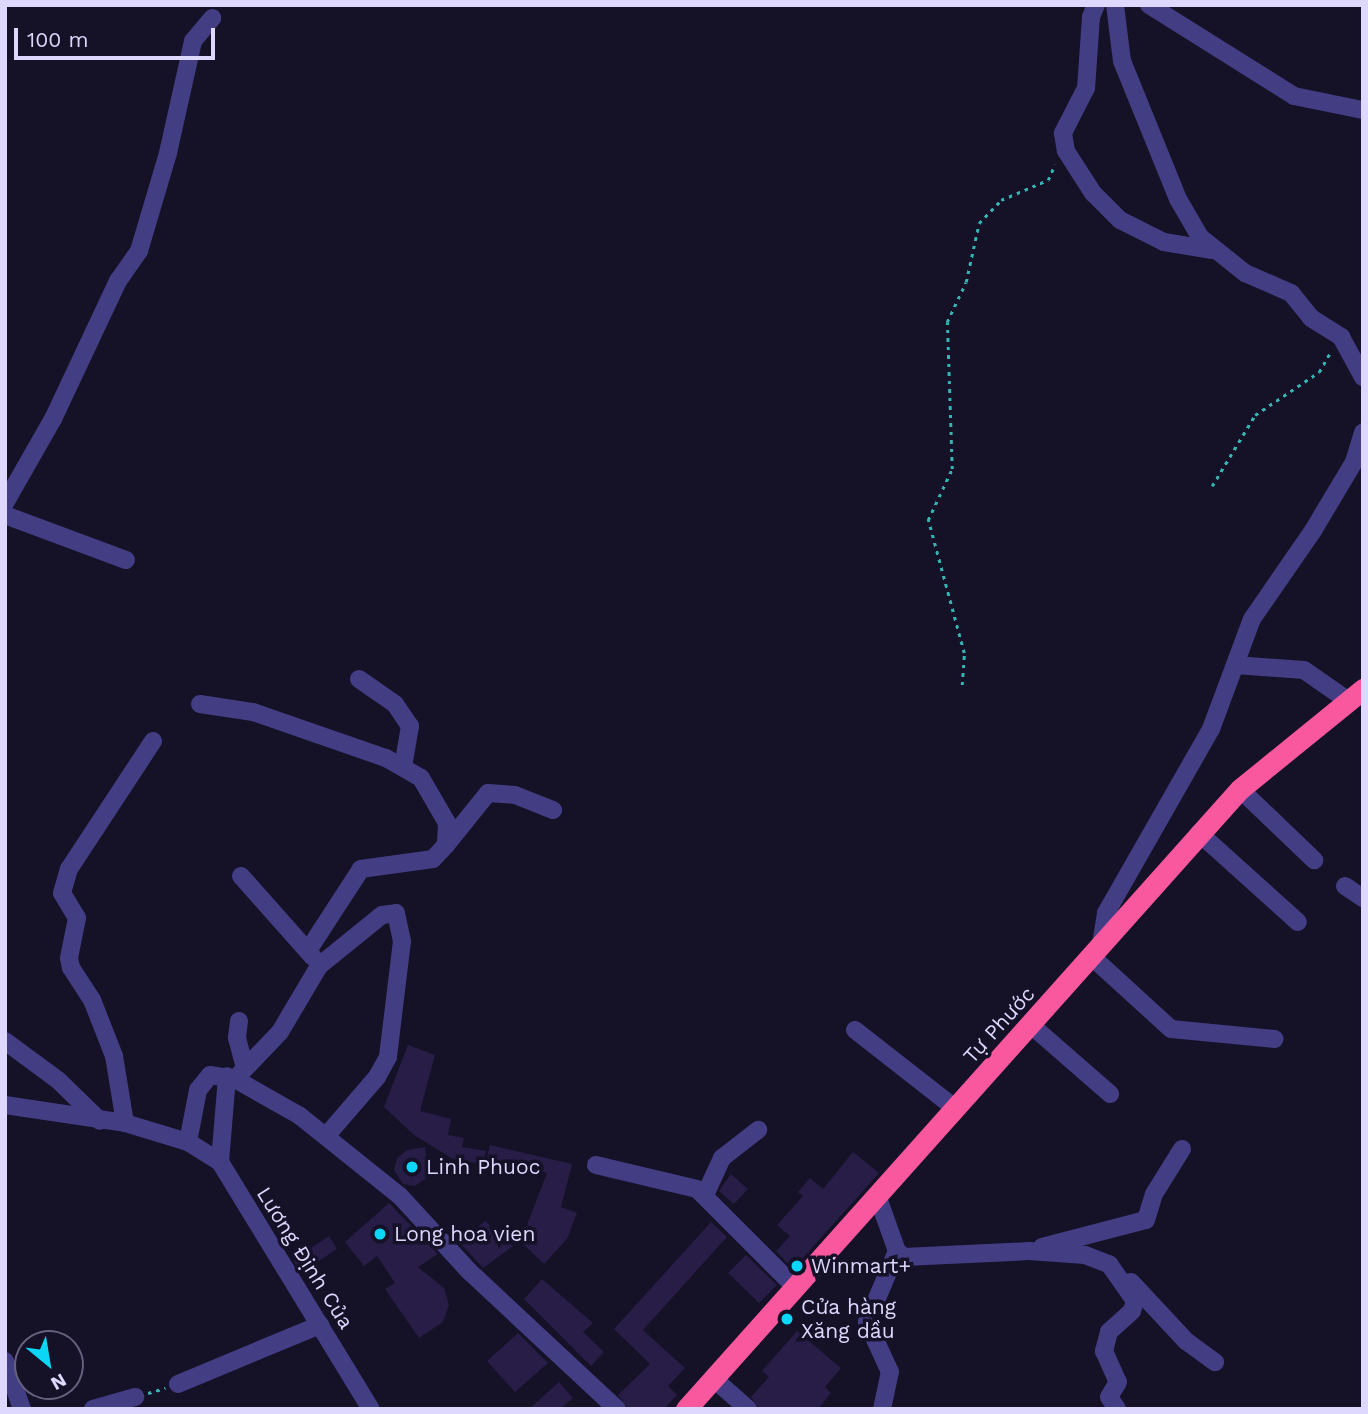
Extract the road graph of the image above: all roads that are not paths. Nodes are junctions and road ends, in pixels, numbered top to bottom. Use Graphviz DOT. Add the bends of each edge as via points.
graph roads {
  1 [pos="1097,5"];
  2 [pos="1115,5"];
  3 [pos="1149,5"];
  4 [pos="212,18"];
  5 [pos="1363,110"];
  6 [pos="1212,250"];
  7 [pos="1358,347"];
  8 [pos="1363,377"];
  9 [pos="1363,432"];
  10 [pos="5,503"];
  11 [pos="5,515"];
  12 [pos="126,560"];
  13 [pos="1235,665"];
  14 [pos="359,679"];
  15 [pos="1355,694"];
  16 [pos="200,704"];
  17 [pos="153,741"];
  18 [pos="403,767"];
  19 [pos="1240,789"];
  20 [pos="553,810"];
  21 [pos="1199,834"];
  22 [pos="446,845"];
  23 [pos="1314,860"];
  24 [pos="241,876"];
  25 [pos="1345,886"];
  26 [pos="1363,898"];
  27 [pos="1298,922"];
  28 [pos="309,949"];
  29 [pos="1096,951"];
  30 [pos="319,966"];
  31 [pos="239,1021"];
  32 [pos="1031,1025"];
  33 [pos="855,1030"];
  34 [pos="1275,1039"];
  35 [pos="5,1041"];
  36 [pos="236,1074"];
  37 [pos="1110,1094"];
  38 [pos="5,1105"];
  39 [pos="956,1109"];
  40 [pos="100,1121"];
  41 [pos="125,1123"];
  42 [pos="758,1130"];
  43 [pos="327,1135"];
  44 [pos="188,1142"];
  45 [pos="1182,1149"];
  46 [pos="220,1163"];
  47 [pos="596,1165"];
  48 [pos="705,1195"];
  49 [pos="878,1198"];
  50 [pos="897,1251"];
  51 [pos="1029,1251"];
  52 [pos="1120,1274"];
  53 [pos="796,1287"];
  54 [pos="320,1325"];
  55 [pos="5,1361"];
  56 [pos="1215,1362"];
  57 [pos="714,1378"];
  58 [pos="178,1384"];
  59 [pos="135,1397"];
  60 [pos="22,1409"];
  61 [pos="93,1409"];
  62 [pos="371,1409"];
  63 [pos="617,1409"];
  64 [pos="686,1409"];
  65 [pos="748,1409"];
  66 [pos="882,1409"];
  67 [pos="1117,1409"];
  1 -- 6 [label="street" via="1091,17 1086,88 1061,141 1093,193 1121,220 1177,246"];
  2 -- 6 [label="street" via="1122,61 1178,200"];
  3 -- 5 [label="street" via="1294,96"];
  4 -- 10 [label="street" via="193,41 168,153 139,251 118,281 53,419"];
  6 -- 7 [label="street" via="1256,279 1279,284 1324,330"];
  7 -- 8 [label="street"];
  9 -- 13 [label="street" via="1354,462 1321,518 1252,619"];
  11 -- 12 [label="street"];
  13 -- 15 [label="street" via="1304,670"];
  13 -- 29 [label="street" via="1189,773 1106,913"];
  14 -- 18 [label="street" via="395,704 410,726"];
  15 -- 19 [label="highway, Tự Phước"];
  16 -- 18 [label="street" via="253,712"];
  17 -- 41 [label="street" via="69,869 62,893 77,918 71,968 92,1000 114,1056"];
  18 -- 22 [label="street" via="421,778 447,823"];
  19 -- 21 [label="highway, Tự Phước"];
  19 -- 23 [label="street"];
  20 -- 22 [label="street" via="515,795 488,793"];
  21 -- 27 [label="street"];
  21 -- 29 [label="highway, Tự Phước"];
  22 -- 28 [label="street" via="433,859 361,869"];
  24 -- 28 [label="street"];
  25 -- 26 [label="street"];
  28 -- 30 [label="street"];
  29 -- 32 [label="highway, Tự Phước"];
  29 -- 34 [label="street" via="1171,1029"];
  30 -- 36 [label="street" via="280,1032"];
  30 -- 43 [label="street" via="383,915 399,916 402,941 388,1057 377,1077"];
  31 -- 36 [label="street"];
  32 -- 37 [label="street"];
  32 -- 39 [label="highway, Tự Phước"];
  33 -- 39 [label="street"];
  35 -- 40 [label="street" via="59,1081"];
  36 -- 43 [label="street"];
  36 -- 44 [label="street" via="217,1074 204,1080"];
  36 -- 46 [label="street"];
  38 -- 40 [label="street, Lương Định Của"];
  39 -- 49 [label="highway, Tự Phước"];
  40 -- 41 [label="street, Lương Định Của"];
  41 -- 44 [label="street, Lương Định Của"];
  42 -- 48 [label="street" via="722,1158"];
  43 -- 63 [label="street" via="400,1196 470,1272"];
  44 -- 46 [label="street, Lương Định Của"];
  45 -- 51 [label="street" via="1154,1194 1146,1220"];
  46 -- 54 [label="street, Lương Định Của"];
  47 -- 48 [label="street" via="666,1180"];
  48 -- 53 [label="street"];
  49 -- 50 [label="street"];
  49 -- 53 [label="highway, Tự Phước"];
  50 -- 51 [label="street" via="904,1256"];
  50 -- 66 [label="street" via="867,1322 890,1372"];
  51 -- 52 [label="street" via="1100,1258"];
  52 -- 56 [label="street" via="1186,1341"];
  52 -- 67 [label="street" via="1135,1301 1132,1311 1109,1332 1104,1351 1118,1382 1109,1397"];
  53 -- 57 [label="highway, Tự Phước"];
  54 -- 58 [label="street"];
  54 -- 62 [label="street, Lương Định Của"];
  55 -- 60 [label="street"];
  57 -- 64 [label="highway, Tự Phước"];
  57 -- 65 [label="street"];
  59 -- 61 [label="street"];
}
